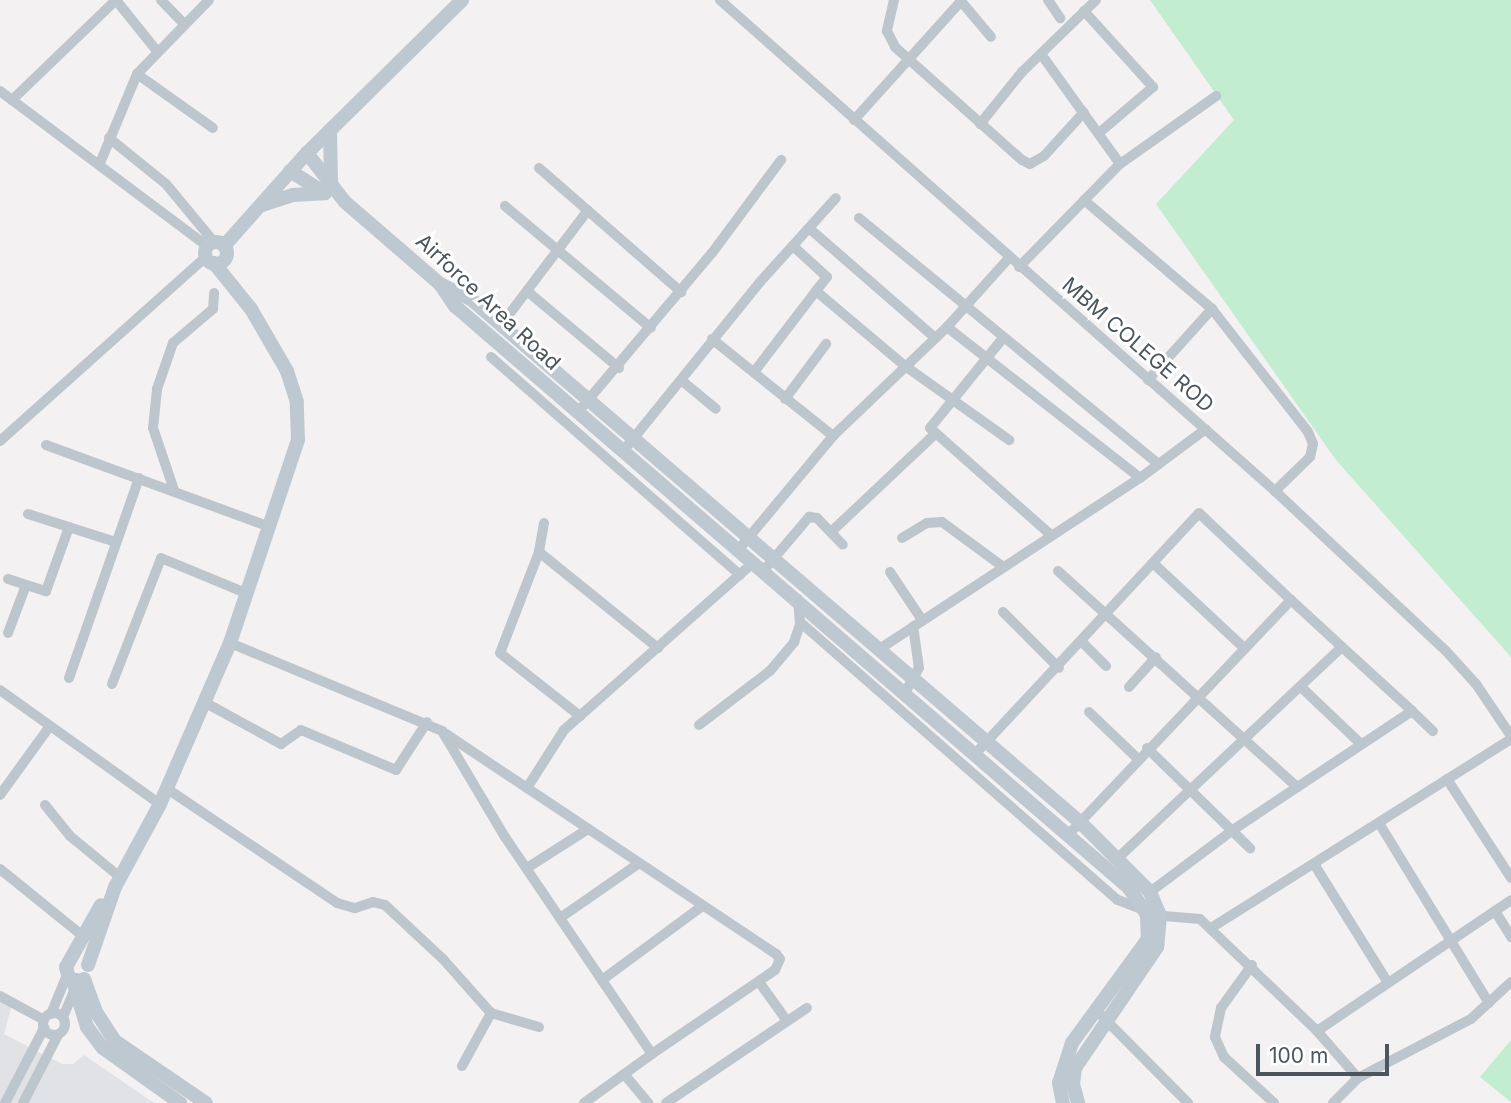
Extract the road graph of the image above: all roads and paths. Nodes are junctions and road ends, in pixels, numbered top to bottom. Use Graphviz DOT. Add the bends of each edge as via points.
graph roads {
  1 [pos="116,0"];
  2 [pos="161,0"];
  3 [pos="209,0"];
  4 [pos="462,0"];
  5 [pos="720,0"];
  6 [pos="894,0"];
  7 [pos="961,0"];
  8 [pos="1048,0"];
  9 [pos="1096,0"];
  10 [pos="1084,11"];
  11 [pos="1060,18"];
  12 [pos="184,24"];
  13 [pos="992,37"];
  14 [pos="156,50"];
  15 [pos="1041,54"];
  16 [pos="908,60"];
  17 [pos="137,74"];
  18 [pos="0,91"];
  19 [pos="1216,96"];
  20 [pos="12,100"];
  21 [pos="1084,112"];
  22 [pos="854,120"];
  23 [pos="979,124"];
  24 [pos="213,128"];
  25 [pos="330,130"];
  26 [pos="1099,133"];
  27 [pos="109,138"];
  28 [pos="307,153"];
  29 [pos="781,160"];
  30 [pos="100,163"];
  31 [pos="1120,164"];
  32 [pos="539,168"];
  33 [pos="290,172"];
  34 [pos="329,188"];
  35 [pos="836,198"];
  36 [pos="1084,200"];
  37 [pos="505,206"];
  38 [pos="258,207"];
  39 [pos="588,209"];
  40 [pos="859,218"];
  41 [pos="810,229"];
  42 [pos="793,246"];
  43 [pos="557,251"];
  44 [pos="215,252"];
  45 [pos="1009,258"];
  46 [pos="1019,267"];
  47 [pos="440,284"];
  48 [pos="527,291"];
  49 [pos="816,291"];
  50 [pos="681,292"];
  51 [pos="214,293"];
  52 [pos="966,308"];
  53 [pos="1212,309"];
  54 [pos="501,325"];
  55 [pos="947,327"];
  56 [pos="651,328"];
  57 [pos="933,336"];
  58 [pos="1003,338"];
  59 [pos="712,339"];
  60 [pos="826,344"];
  61 [pos="491,357"];
  62 [pos="984,358"];
  63 [pos="905,366"];
  64 [pos="619,368"];
  65 [pos="754,372"];
  66 [pos="681,380"];
  67 [pos="1148,380"];
  68 [pos="785,399"];
  69 [pos="952,399"];
  70 [pos="588,400"];
  71 [pos="716,409"];
  72 [pos="578,412"];
  73 [pos="1206,429"];
  74 [pos="936,433"];
  75 [pos="833,436"];
  76 [pos="1009,440"];
  77 [pos="0,441"];
  78 [pos="46,445"];
  79 [pos="629,449"];
  80 [pos="611,459"];
  81 [pos="1159,464"];
  82 [pos="139,478"];
  83 [pos="1140,478"];
  84 [pos="174,490"];
  85 [pos="1275,491"];
  86 [pos="28,513"];
  87 [pos="544,523"];
  88 [pos="69,527"];
  89 [pos="270,527"];
  90 [pos="831,532"];
  91 [pos="1051,534"];
  92 [pos="902,538"];
  93 [pos="116,542"];
  94 [pos="742,543"];
  95 [pos="843,545"];
  96 [pos="539,552"];
  97 [pos="763,563"];
  98 [pos="1153,563"];
  99 [pos="1002,566"];
  100 [pos="1058,571"];
  101 [pos="890,572"];
  102 [pos="740,575"];
  103 [pos="8,579"];
  104 [pos="26,585"];
  105 [pos="246,593"];
  106 [pos="798,599"];
  107 [pos="1291,600"];
  108 [pos="1003,612"];
  109 [pos="1108,613"];
  110 [pos="800,622"];
  111 [pos="918,623"];
  112 [pos="8,633"];
  113 [pos="1082,642"];
  114 [pos="230,643"];
  115 [pos="1342,647"];
  116 [pos="658,648"];
  117 [pos="1244,649"];
  118 [pos="878,650"];
  119 [pos="1156,657"];
  120 [pos="1106,666"];
  121 [pos="1059,667"];
  122 [pos="69,678"];
  123 [pos="112,684"];
  124 [pos="910,686"];
  125 [pos="1129,687"];
  126 [pos="1301,687"];
  127 [pos="0,690"];
  128 [pos="1198,695"];
  129 [pos="204,702"];
  130 [pos="1412,711"];
  131 [pos="1088,712"];
  132 [pos="580,716"];
  133 [pos="427,722"];
  134 [pos="699,725"];
  135 [pos="50,726"];
  136 [pos="1433,730"];
  137 [pos="442,732"];
  138 [pos="1248,738"];
  139 [pos="1511,738"];
  140 [pos="1360,743"];
  141 [pos="981,747"];
  142 [pos="1147,748"];
  143 [pos="1138,758"];
  144 [pos="1447,779"];
  145 [pos="4,782"];
  146 [pos="1296,786"];
  147 [pos="166,788"];
  148 [pos="527,788"];
  149 [pos="1193,790"];
  150 [pos="0,795"];
  151 [pos="160,804"];
  152 [pos="45,805"];
  153 [pos="1042,808"];
  154 [pos="1029,821"];
  155 [pos="1080,822"];
  156 [pos="1379,823"];
  157 [pos="588,829"];
  158 [pos="1233,830"];
  159 [pos="1070,833"];
  160 [pos="1250,848"];
  161 [pos="1119,857"];
  162 [pos="638,864"];
  163 [pos="1314,864"];
  164 [pos="0,869"];
  165 [pos="527,869"];
  166 [pos="1511,878"];
  167 [pos="118,882"];
  168 [pos="1150,892"];
  169 [pos="1511,900"];
  170 [pos="701,907"];
  171 [pos="1495,911"];
  172 [pos="1150,913"];
  173 [pos="560,918"];
  174 [pos="1211,928"];
  175 [pos="84,937"];
  176 [pos="1511,937"];
  177 [pos="1450,941"];
  178 [pos="1252,965"];
  179 [pos="76,975"];
  180 [pos="602,980"];
  181 [pos="759,982"];
  182 [pos="1511,982"];
  183 [pos="1388,983"];
  184 [pos="0,996"];
  185 [pos="1489,1003"];
  186 [pos="807,1008"];
  187 [pos="491,1013"];
  188 [pos="1101,1015"];
  189 [pos="63,1017"];
  190 [pos="46,1021"];
  191 [pos="787,1021"];
  192 [pos="540,1027"];
  193 [pos="1317,1031"];
  194 [pos="58,1035"];
  195 [pos="652,1054"];
  196 [pos="462,1066"];
  197 [pos="624,1074"];
  198 [pos="1358,1078"];
  199 [pos="5,1103"];
  200 [pos="23,1103"];
  201 [pos="180,1103"];
  202 [pos="206,1103"];
  203 [pos="584,1103"];
  204 [pos="648,1103"];
  205 [pos="666,1103"];
  206 [pos="1063,1103"];
  207 [pos="1078,1103"];
  208 [pos="1188,1103"];
  209 [pos="1274,1103"];
  210 [pos="1333,1103"];
  1 -- 14 [label="street"];
  1 -- 20 [label="street"];
  2 -- 12 [label="street"];
  3 -- 12 [label="street"];
  4 -- 25 [label="street"];
  5 -- 22 [label="street, MBM COLEGE ROD"];
  6 -- 16 [label="street" via="887,31"];
  7 -- 13 [label="street"];
  7 -- 16 [label="street"];
  8 -- 11 [label="street"];
  9 -- 10 [label="street"];
  10 -- 15 [label="street"];
  10 -- 26 [label="street" via="1153,87"];
  12 -- 14 [label="street"];
  14 -- 17 [label="street"];
  15 -- 21 [label="street"];
  15 -- 23 [label="street"];
  16 -- 22 [label="street"];
  16 -- 23 [label="street"];
  17 -- 24 [label="street"];
  17 -- 27 [label="street"];
  18 -- 20 [label="street"];
  19 -- 31 [label="street"];
  20 -- 30 [label="street"];
  21 -- 23 [label="street" via="1044,156 1030,164"];
  21 -- 26 [label="street"];
  22 -- 45 [label="street, MBM COLEGE ROD"];
  25 -- 28 [label="street"];
  25 -- 34 [label="street"];
  26 -- 31 [label="street"];
  27 -- 30 [label="street"];
  27 -- 44 [label="street" via="166,184"];
  28 -- 33 [label="street"];
  28 -- 34 [label="street, Airforce Area Road"];
  29 -- 50 [label="street"];
  30 -- 44 [label="street"];
  31 -- 36 [label="street"];
  32 -- 39 [label="street"];
  33 -- 34 [label="street, Airforce Area Road"];
  33 -- 38 [label="street"];
  34 -- 38 [label="street"];
  34 -- 47 [label="street, Airforce Area Road"];
  35 -- 41 [label="street"];
  36 -- 46 [label="street"];
  36 -- 53 [label="street"];
  37 -- 43 [label="street"];
  38 -- 44 [label="street"];
  39 -- 43 [label="street"];
  39 -- 50 [label="street"];
  40 -- 52 [label="street"];
  41 -- 42 [label="street"];
  41 -- 57 [label="street"];
  42 -- 49 [label="street" via="827,276"];
  42 -- 59 [label="street"];
  43 -- 48 [label="street"];
  43 -- 56 [label="street"];
  44 -- 77 [label="street"];
  44 -- 89 [label="street" via="287,371 300,422"];
  45 -- 46 [label="street, MBM COLEGE ROD"];
  45 -- 52 [label="street"];
  46 -- 67 [label="street, MBM COLEGE ROD"];
  47 -- 54 [label="street" via="471,299"];
  47 -- 72 [label="street, Airforce Area Road" via="455,306"];
  48 -- 54 [label="street"];
  48 -- 64 [label="street"];
  49 -- 63 [label="street"];
  49 -- 65 [label="street"];
  50 -- 56 [label="street"];
  51 -- 84 [label="street" via="213,309 173,343 157,389 153,428"];
  52 -- 55 [label="street"];
  52 -- 58 [label="street"];
  53 -- 67 [label="street"];
  53 -- 85 [label="street" via="1279,391 1313,444 1310,457"];
  54 -- 70 [label="street"];
  55 -- 57 [label="street"];
  55 -- 62 [label="street"];
  56 -- 64 [label="street"];
  57 -- 63 [label="street"];
  58 -- 62 [label="street"];
  58 -- 81 [label="street"];
  59 -- 65 [label="street"];
  59 -- 66 [label="street"];
  60 -- 68 [label="street"];
  61 -- 80 [label="street"];
  62 -- 69 [label="street"];
  62 -- 83 [label="street"];
  63 -- 69 [label="street"];
  63 -- 75 [label="street"];
  64 -- 70 [label="street"];
  65 -- 68 [label="street"];
  66 -- 71 [label="street"];
  66 -- 79 [label="street"];
  67 -- 73 [label="street, MBM COLEGE ROD"];
  68 -- 75 [label="street"];
  69 -- 74 [label="street" via="930,428"];
  69 -- 76 [label="street"];
  70 -- 72 [label="street"];
  70 -- 79 [label="street"];
  72 -- 79 [label="street, Airforce Area Road"];
  73 -- 81 [label="street"];
  73 -- 85 [label="street, MBM COLEGE ROD"];
  74 -- 90 [label="street"];
  74 -- 91 [label="street"];
  75 -- 94 [label="street"];
  78 -- 82 [label="street"];
  79 -- 80 [label="street"];
  79 -- 94 [label="street"];
  79 -- 94 [label="street"];
  80 -- 102 [label="street"];
  81 -- 83 [label="street"];
  82 -- 84 [label="street"];
  82 -- 93 [label="street"];
  83 -- 91 [label="street"];
  84 -- 89 [label="street"];
  85 -- 139 [label="street, MBM COLEGE ROD" via="1446,651 1476,684"];
  86 -- 88 [label="street"];
  87 -- 96 [label="street"];
  88 -- 93 [label="street"];
  88 -- 104 [label="street" via="46,591"];
  89 -- 105 [label="street"];
  90 -- 95 [label="street"];
  90 -- 97 [label="street" via="817,518 809,517"];
  91 -- 99 [label="street"];
  92 -- 99 [label="street" via="927,523 942,522"];
  93 -- 122 [label="street"];
  94 -- 97 [label="street"];
  96 -- 116 [label="street"];
  96 -- 132 [label="street" via="500,653"];
  97 -- 102 [label="street"];
  97 -- 106 [label="street"];
  97 -- 118 [label="street"];
  98 -- 107 [label="street" via="1199,513"];
  98 -- 109 [label="street"];
  98 -- 117 [label="street"];
  99 -- 111 [label="street"];
  100 -- 109 [label="street"];
  101 -- 111 [label="street"];
  102 -- 116 [label="street"];
  103 -- 104 [label="street"];
  104 -- 112 [label="street"];
  105 -- 114 [label="street"];
  105 -- 123 [label="street" via="161,558"];
  106 -- 110 [label="street"];
  106 -- 124 [label="street"];
  107 -- 115 [label="street"];
  107 -- 117 [label="street"];
  108 -- 121 [label="street"];
  109 -- 113 [label="street"];
  109 -- 119 [label="street"];
  110 -- 134 [label="street" via="794,642 770,671"];
  110 -- 154 [label="street"];
  111 -- 118 [label="street"];
  111 -- 124 [label="street" via="919,661"];
  113 -- 120 [label="street"];
  113 -- 121 [label="street"];
  114 -- 129 [label="street"];
  114 -- 133 [label="street"];
  115 -- 126 [label="street"];
  115 -- 130 [label="street"];
  116 -- 132 [label="street"];
  117 -- 128 [label="street"];
  118 -- 124 [label="street"];
  119 -- 125 [label="street"];
  119 -- 128 [label="street"];
  121 -- 141 [label="street"];
  124 -- 141 [label="street"];
  126 -- 138 [label="street"];
  126 -- 140 [label="street"];
  127 -- 135 [label="street"];
  128 -- 138 [label="street"];
  128 -- 142 [label="street"];
  129 -- 133 [label="street" via="281,744 302,730 396,770"];
  129 -- 147 [label="street"];
  130 -- 136 [label="street"];
  130 -- 140 [label="street"];
  131 -- 143 [label="street"];
  132 -- 148 [label="street" via="564,730"];
  133 -- 137 [label="street"];
  135 -- 145 [label="street"];
  135 -- 151 [label="street"];
  137 -- 148 [label="street"];
  137 -- 165 [label="street"];
  138 -- 146 [label="street"];
  138 -- 149 [label="street"];
  139 -- 144 [label="street"];
  140 -- 146 [label="street"];
  141 -- 153 [label="street"];
  141 -- 155 [label="street"];
  142 -- 143 [label="street"];
  142 -- 149 [label="street"];
  143 -- 155 [label="street"];
  144 -- 156 [label="street"];
  144 -- 166 [label="street"];
  145 -- 150 [label="street"];
  146 -- 158 [label="street"];
  147 -- 151 [label="street"];
  147 -- 187 [label="street" via="337,903 355,908 373,902 385,905 443,959"];
  148 -- 157 [label="street"];
  149 -- 158 [label="street"];
  149 -- 161 [label="street"];
  151 -- 167 [label="street"];
  152 -- 167 [label="street"];
  153 -- 154 [label="street"];
  153 -- 159 [label="street"];
  154 -- 172 [label="street" via="1118,900"];
  155 -- 159 [label="street"];
  155 -- 161 [label="street"];
  156 -- 163 [label="street"];
  156 -- 177 [label="street"];
  157 -- 162 [label="street"];
  157 -- 165 [label="street"];
  158 -- 160 [label="street"];
  158 -- 168 [label="street"];
  159 -- 172 [label="street" via="1117,874"];
  161 -- 168 [label="street"];
  162 -- 170 [label="street"];
  162 -- 173 [label="street"];
  163 -- 174 [label="street"];
  163 -- 183 [label="street"];
  164 -- 175 [label="street"];
  165 -- 173 [label="street"];
  167 -- 175 [label="street"];
  167 -- 179 [label="street"];
  168 -- 172 [label="street"];
  169 -- 171 [label="street"];
  170 -- 180 [label="street"];
  170 -- 181 [label="street" via="776,954 779,965"];
  171 -- 176 [label="street"];
  171 -- 177 [label="street"];
  172 -- 174 [label="street" via="1189,915"];
  172 -- 188 [label="street" via="1144,948"];
  173 -- 180 [label="street"];
  174 -- 178 [label="street"];
  175 -- 179 [label="street"];
  177 -- 183 [label="street"];
  177 -- 185 [label="street"];
  178 -- 193 [label="street"];
  178 -- 209 [label="street" via="1222,1008 1215,1037 1224,1057"];
  179 -- 189 [label="street"];
  179 -- 190 [label="street"];
  179 -- 201 [label="street" via="87,1027 103,1048"];
  179 -- 202 [label="street" via="115,1041"];
  180 -- 195 [label="street"];
  181 -- 191 [label="street"];
  181 -- 195 [label="street"];
  182 -- 185 [label="street"];
  183 -- 193 [label="street"];
  184 -- 190 [label="street"];
  185 -- 198 [label="street" via="1450,1033"];
  186 -- 191 [label="street"];
  187 -- 192 [label="street"];
  187 -- 196 [label="street"];
  188 -- 206 [label="street" via="1063,1062 1059,1083"];
  188 -- 207 [label="street" via="1075,1068"];
  188 -- 208 [label="street"];
  189 -- 190 [label="street"];
  189 -- 194 [label="street" via="65,1025"];
  190 -- 194 [label="street"];
  190 -- 199 [label="street"];
  191 -- 205 [label="street"];
  193 -- 198 [label="street"];
  194 -- 200 [label="street"];
  195 -- 197 [label="street"];
  197 -- 203 [label="street"];
  197 -- 204 [label="street"];
  198 -- 210 [label="street"];
}
